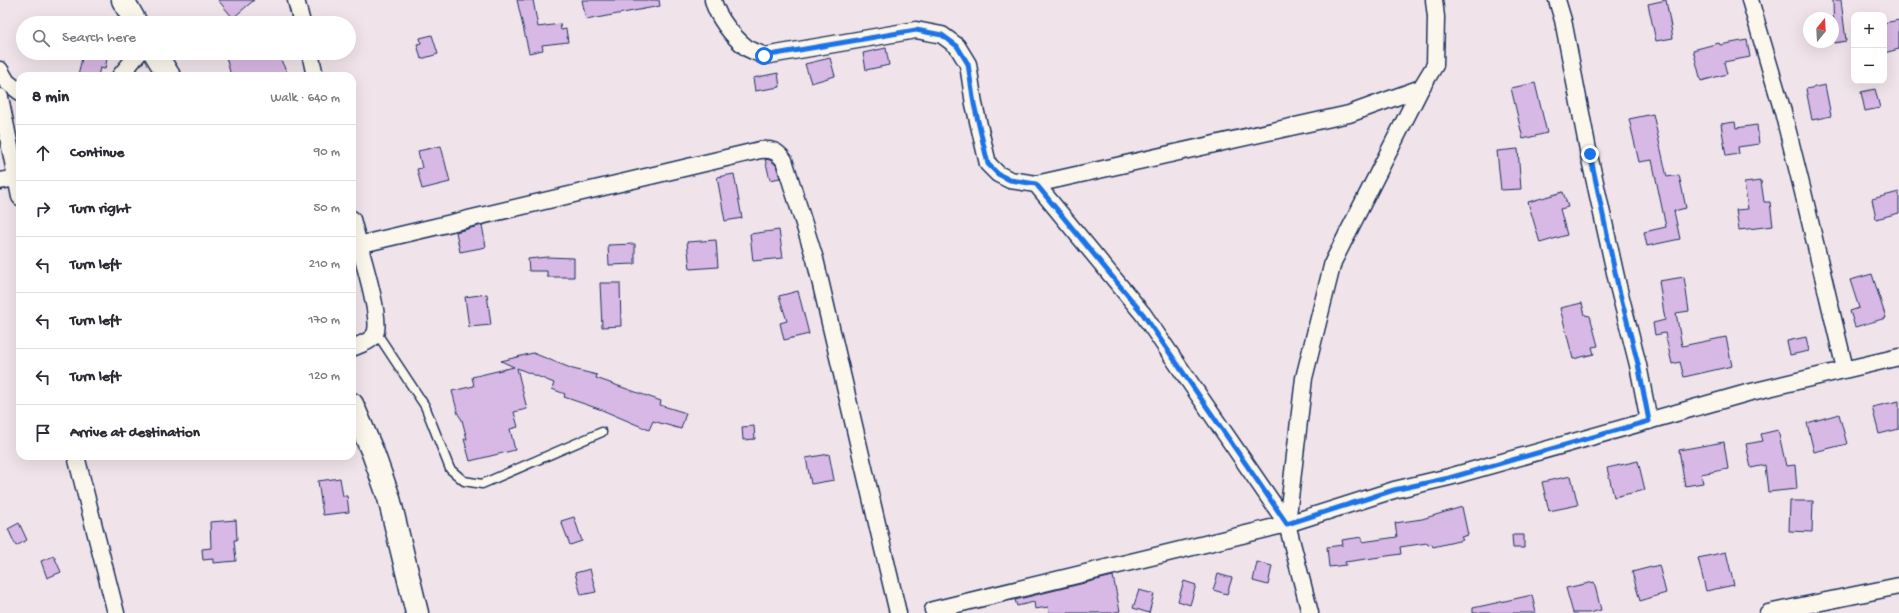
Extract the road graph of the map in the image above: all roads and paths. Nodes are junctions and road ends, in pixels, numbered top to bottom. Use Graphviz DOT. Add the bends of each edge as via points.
graph roads {
  1 [pos="123,0"];
  2 [pos="296,0"];
  3 [pos="713,0"];
  4 [pos="1434,0"];
  5 [pos="1557,0"];
  6 [pos="1750,0"];
  7 [pos="132,16"];
  8 [pos="300,16"];
  9 [pos="133,60"];
  10 [pos="159,60"];
  11 [pos="312,60"];
  12 [pos="0,70"];
  13 [pos="123,72"];
  14 [pos="167,72"];
  15 [pos="315,72"];
  16 [pos="1421,88"];
  17 [pos="16,89"];
  18 [pos="0,97"];
  19 [pos="16,178"];
  20 [pos="0,181"];
  21 [pos="1036,184"];
  22 [pos="356,236"];
  23 [pos="358,245"];
  24 [pos="376,332"];
  25 [pos="356,346"];
  26 [pos="1899,357"];
  27 [pos="1845,369"];
  28 [pos="356,413"];
  29 [pos="1649,421"];
  30 [pos="602,432"];
  31 [pos="77,460"];
  32 [pos="1287,524"];
  33 [pos="1899,586"];
  34 [pos="933,610"];
  35 [pos="116,613"];
  36 [pos="417,613"];
  37 [pos="898,613"];
  38 [pos="1310,613"];
  39 [pos="1768,613"];
  1 -- 7 [label="main road"];
  2 -- 8 [label="street"];
  3 -- 21 [label="street" via="715,9 734,34 748,48 764,56 916,30 942,35 957,46 968,64 988,164 998,174 1010,180"];
  4 -- 16 [label="street" via="1435,65"];
  5 -- 29 [label="street"];
  6 -- 27 [label="street" via="1802,185"];
  9 -- 13 [label="street"];
  10 -- 14 [label="main road"];
  11 -- 15 [label="street"];
  12 -- 17 [label="street" via="7,82"];
  16 -- 21 [label="street" via="1350,114"];
  16 -- 32 [label="street" via="1333,262 1304,378"];
  18 -- 19 [label="street"];
  19 -- 20 [label="street"];
  21 -- 32 [label="street" via="1143,314"];
  22 -- 23 [label="street"];
  23 -- 24 [label="street" via="375,310"];
  23 -- 37 [label="street" via="760,150 778,152 784,160 815,259"];
  24 -- 25 [label="street" via="368,342"];
  24 -- 30 [label="lane" via="424,406 450,469 464,481 482,484"];
  26 -- 27 [label="street"];
  27 -- 29 [label="street"];
  28 -- 36 [label="main road" via="389,498"];
  29 -- 32 [label="street" via="1449,478 1394,490"];
  31 -- 35 [label="street"];
  32 -- 34 [label="street"];
  32 -- 38 [label="street"];
  33 -- 39 [label="street"];
}
